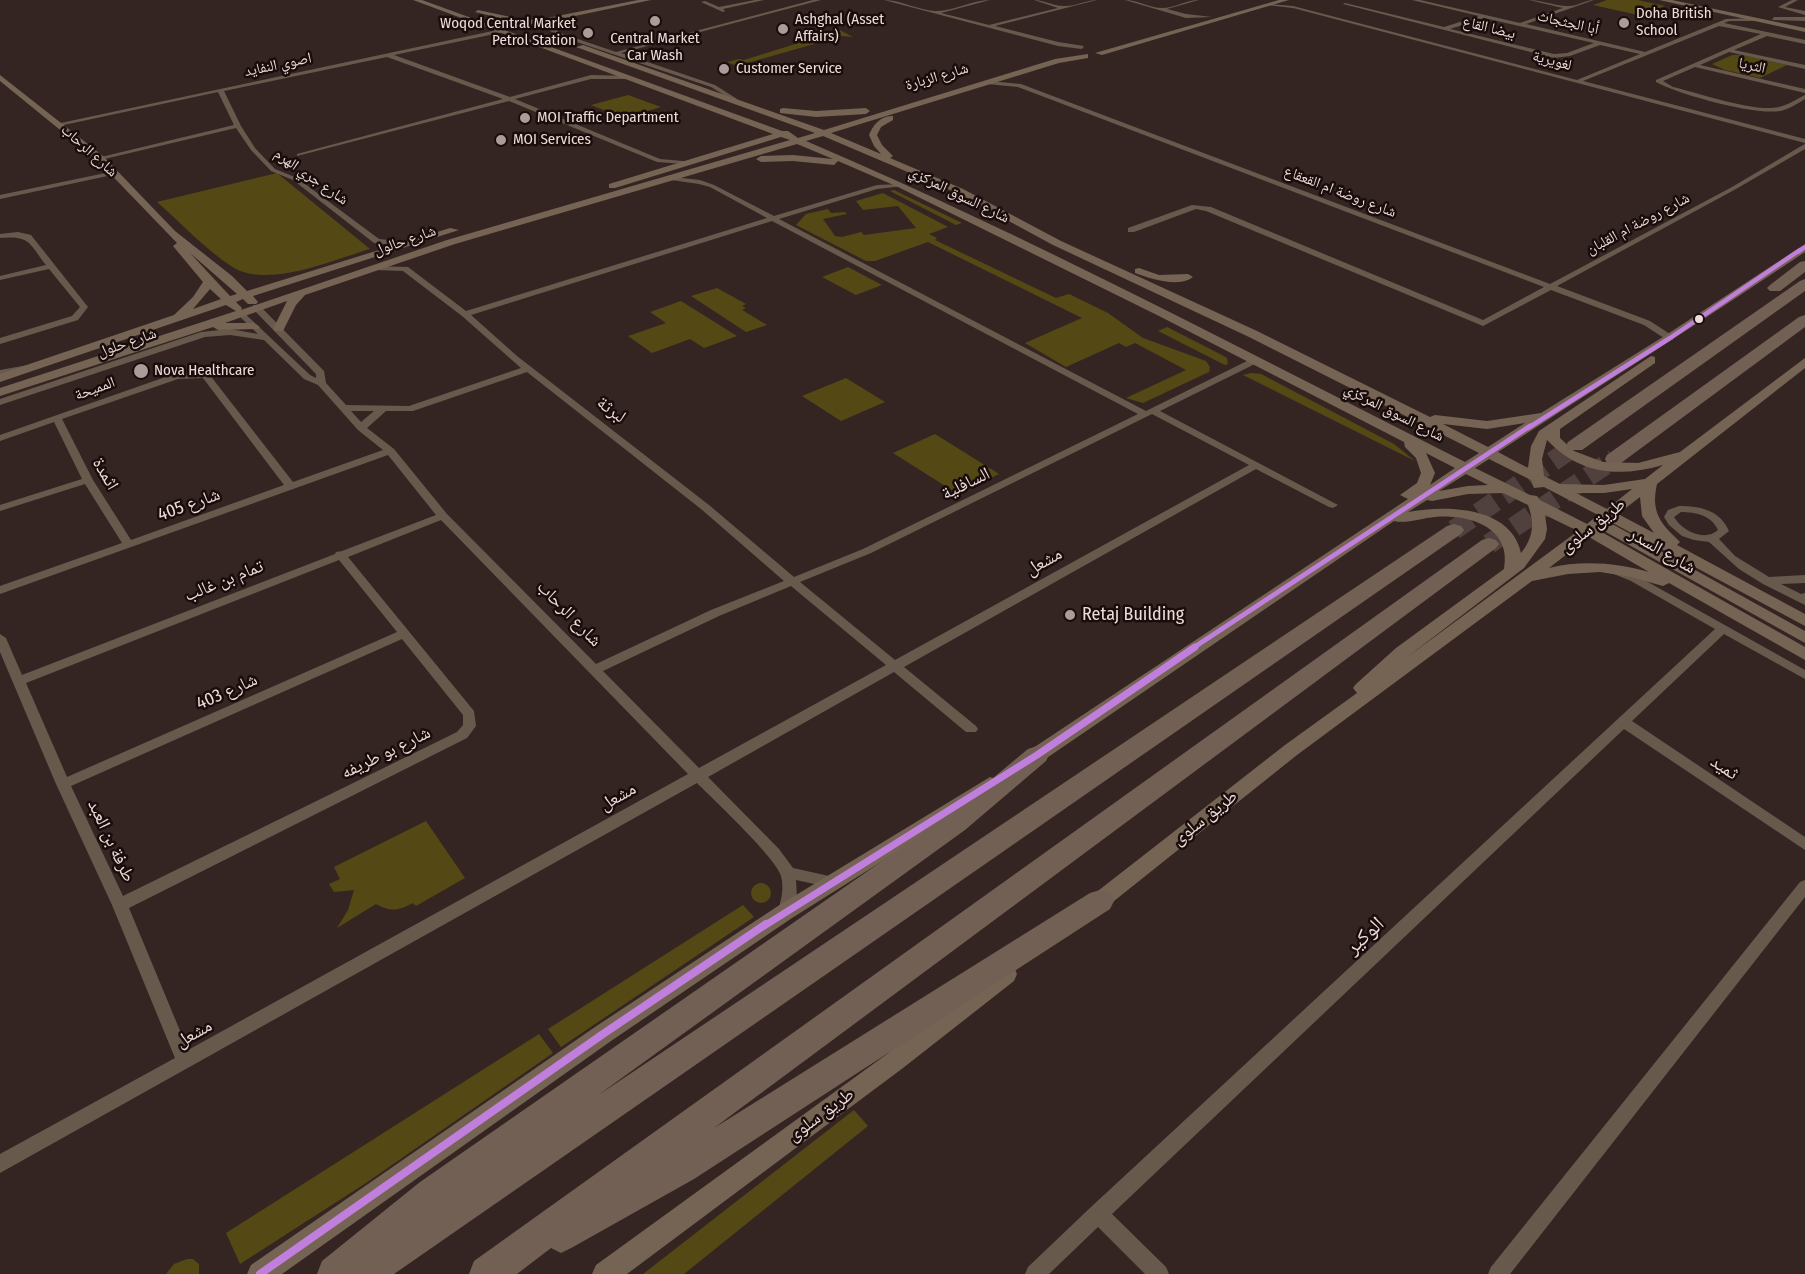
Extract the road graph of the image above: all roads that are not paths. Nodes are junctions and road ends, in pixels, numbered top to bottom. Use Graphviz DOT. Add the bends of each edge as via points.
graph roads {
  1 [pos="416,0"];
  2 [pos="712,0"];
  3 [pos="762,0"];
  4 [pos="819,0"];
  5 [pos="886,0"];
  6 [pos="909,0"];
  7 [pos="988,0"];
  8 [pos="1036,0"];
  9 [pos="1095,0"];
  10 [pos="1127,0"];
  11 [pos="1197,0"];
  12 [pos="1286,0"];
  13 [pos="1354,0"];
  14 [pos="1414,0"];
  15 [pos="1531,0"];
  16 [pos="1592,0"];
  17 [pos="1662,0"];
  18 [pos="1677,0"];
  19 [pos="1796,0"];
  20 [pos="651,1"];
  21 [pos="897,3"];
  22 [pos="1270,3"];
  23 [pos="1293,7"];
  24 [pos="1063,8"];
  25 [pos="1568,8"];
  26 [pos="469,9"];
  27 [pos="718,9"];
  28 [pos="1162,9"];
  29 [pos="478,12"];
  30 [pos="1720,12"];
  31 [pos="934,13"];
  32 [pos="1805,13"];
  33 [pos="1186,16"];
  34 [pos="1386,16"];
  35 [pos="1484,16"];
  36 [pos="739,17"];
  37 [pos="1209,17"];
  38 [pos="1377,18"];
  39 [pos="1728,20"];
  40 [pos="1756,20"];
  41 [pos="1193,21"];
  42 [pos="1367,21"];
  43 [pos="530,22"];
  44 [pos="1718,23"];
  45 [pos="1805,23"];
  46 [pos="1358,24"];
  47 [pos="1520,25"];
  48 [pos="545,26"];
  49 [pos="987,27"];
  50 [pos="1443,29"];
  51 [pos="502,31"];
  52 [pos="1767,34"];
  53 [pos="555,39"];
  54 [pos="1805,42"];
  55 [pos="1599,43"];
  56 [pos="1058,44"];
  57 [pos="1098,50"];
  58 [pos="1071,51"];
  59 [pos="1084,51"];
  60 [pos="1730,51"];
  61 [pos="624,54"];
  62 [pos="1647,54"];
  63 [pos="387,55"];
  64 [pos="594,64"];
  65 [pos="1694,65"];
  66 [pos="1805,67"];
  67 [pos="1011,75"];
  68 [pos="591,77"];
  69 [pos="631,78"];
  70 [pos="2,80"];
  71 [pos="1579,81"];
  72 [pos="989,83"];
  73 [pos="1018,84"];
  74 [pos="954,87"];
  75 [pos="220,90"];
  76 [pos="1805,91"];
  77 [pos="1805,97"];
  78 [pos="510,99"];
  79 [pos="735,100"];
  80 [pos="1720,101"];
  81 [pos="1712,104"];
  82 [pos="753,106"];
  83 [pos="916,106"];
  84 [pos="1704,108"];
  85 [pos="866,111"];
  86 [pos="723,112"];
  87 [pos="1695,112"];
  88 [pos="60,124"];
  89 [pos="238,126"];
  90 [pos="804,133"];
  91 [pos="1805,141"];
  92 [pos="1805,146"];
  93 [pos="724,151"];
  94 [pos="299,155"];
  95 [pos="100,159"];
  96 [pos="896,162"];
  97 [pos="722,164"];
  98 [pos="659,165"];
  99 [pos="858,166"];
  100 [pos="115,173"];
  101 [pos="673,179"];
  102 [pos="901,185"];
  103 [pos="614,196"];
  104 [pos="0,197"];
  105 [pos="773,219"];
  106 [pos="1131,230"];
  107 [pos="171,233"];
  108 [pos="440,234"];
  109 [pos="0,236"];
  110 [pos="377,242"];
  111 [pos="1057,243"];
  112 [pos="405,244"];
  113 [pos="1805,247"];
  114 [pos="370,255"];
  115 [pos="412,256"];
  116 [pos="1087,257"];
  117 [pos="1805,265"];
  118 [pos="50,266"];
  119 [pos="375,268"];
  120 [pos="405,269"];
  121 [pos="298,277"];
  122 [pos="0,278"];
  123 [pos="228,278"];
  124 [pos="208,282"];
  125 [pos="1805,284"];
  126 [pos="1550,286"];
  127 [pos="304,291"];
  128 [pos="251,301"];
  129 [pos="235,306"];
  130 [pos="1163,314"];
  131 [pos="465,315"];
  132 [pos="174,319"];
  133 [pos="1805,320"];
  134 [pos="1653,325"];
  135 [pos="1744,326"];
  136 [pos="254,327"];
  137 [pos="1805,327"];
  138 [pos="1685,328"];
  139 [pos="279,329"];
  140 [pos="179,333"];
  141 [pos="1253,334"];
  142 [pos="267,338"];
  143 [pos="1778,339"];
  144 [pos="0,341"];
  145 [pos="1666,341"];
  146 [pos="136,349"];
  147 [pos="124,359"];
  148 [pos="1254,361"];
  149 [pos="1805,362"];
  150 [pos="33,367"];
  151 [pos="528,369"];
  152 [pos="0,373"];
  153 [pos="0,378"];
  154 [pos="321,383"];
  155 [pos="0,395"];
  156 [pos="344,408"];
  157 [pos="386,408"];
  158 [pos="1149,412"];
  159 [pos="1414,414"];
  160 [pos="57,419"];
  161 [pos="1550,421"];
  162 [pos="361,428"];
  163 [pos="1403,436"];
  164 [pos="0,438"];
  165 [pos="1575,446"];
  166 [pos="390,451"];
  167 [pos="1688,453"];
  168 [pos="1484,456"];
  169 [pos="1614,459"];
  170 [pos="1256,465"];
  171 [pos="1466,468"];
  172 [pos="87,480"];
  173 [pos="1650,482"];
  174 [pos="291,487"];
  175 [pos="1505,489"];
  176 [pos="1540,490"];
  177 [pos="1420,500"];
  178 [pos="1333,505"];
  179 [pos="0,508"];
  180 [pos="443,516"];
  181 [pos="1597,522"];
  182 [pos="1381,524"];
  183 [pos="1454,530"];
  184 [pos="1712,538"];
  185 [pos="1357,540"];
  186 [pos="128,544"];
  187 [pos="1489,544"];
  188 [pos="340,554"];
  189 [pos="1685,555"];
  190 [pos="1610,568"];
  191 [pos="1515,577"];
  192 [pos="1805,579"];
  193 [pos="1768,581"];
  194 [pos="793,582"];
  195 [pos="0,590"];
  196 [pos="1695,592"];
  197 [pos="1805,597"];
  198 [pos="1805,602"];
  199 [pos="1805,621"];
  200 [pos="1723,628"];
  201 [pos="405,633"];
  202 [pos="0,638"];
  203 [pos="1805,638"];
  204 [pos="1805,654"];
  205 [pos="894,667"];
  206 [pos="595,670"];
  207 [pos="1805,675"];
  208 [pos="20,681"];
  209 [pos="1623,722"];
  210 [pos="971,729"];
  211 [pos="1037,755"];
  212 [pos="698,775"];
  213 [pos="63,784"];
  214 [pos="1805,844"];
  215 [pos="788,873"];
  216 [pos="833,882"];
  217 [pos="1805,886"];
  218 [pos="1100,901"];
  219 [pos="120,905"];
  220 [pos="785,912"];
  221 [pos="185,1062"];
  222 [pos="0,1164"];
  223 [pos="1098,1214"];
  224 [pos="260,1274"];
  225 [pos="335,1274"];
  226 [pos="363,1274"];
  227 [pos="489,1274"];
  228 [pos="605,1274"];
  229 [pos="1035,1274"];
  230 [pos="1159,1274"];
  231 [pos="1498,1274"];
  1 -- 51 [label="main road, شارع السوق المركزي"];
  2 -- 27 [label="street" via="703,3"];
  3 -- 27 [label="street"];
  4 -- 61 [label="street"];
  5 -- 21 [label="street"];
  6 -- 21 [label="street"];
  7 -- 31 [label="street"];
  8 -- 24 [label="street"];
  9 -- 24 [label="street"];
  10 -- 28 [label="street"];
  11 -- 28 [label="street"];
  12 -- 22 [label="main road"];
  12 -- 23 [label="street"];
  13 -- 34 [label="street, بيضا القاع" via="1345,4"];
  14 -- 35 [label="street, أبا الجثجاث"];
  15 -- 25 [label="street"];
  16 -- 25 [label="street"];
  17 -- 30 [label="main road"];
  18 -- 45 [label="main road"];
  19 -- 32 [label="street" via="1780,7"];
  20 -- 43 [label="main road"];
  20 -- 48 [label="main road"];
  21 -- 31 [label="street"];
  22 -- 23 [label="street, لغويرية"];
  22 -- 37 [label="main road"];
  22 -- 57 [label="main road"];
  23 -- 46 [label="street, لغويرية"];
  24 -- 49 [label="street"];
  25 -- 47 [label="street"];
  26 -- 29 [label="main road, شارع السوق المركزي"];
  27 -- 36 [label="street"];
  28 -- 33 [label="street"];
  29 -- 43 [label="main road"];
  29 -- 53 [label="main road, شارع السوق المركزي"];
  30 -- 39 [label="street" via="1729,16"];
  30 -- 40 [label="main road"];
  31 -- 49 [label="street"];
  33 -- 37 [label="street"];
  33 -- 41 [label="street"];
  34 -- 38 [label="street, بيضا القاع"];
  34 -- 50 [label="street, بيضا القاع"];
  35 -- 47 [label="street, أبا الجثجاث"];
  35 -- 50 [label="street, بيضا القاع"];
  37 -- 41 [label="main road"];
  39 -- 40 [label="street"];
  39 -- 44 [label="street"];
  40 -- 45 [label="main road"];
  41 -- 57 [label="main road"];
  42 -- 46 [label="street"];
  43 -- 48 [label="street"];
  44 -- 52 [label="street"];
  44 -- 62 [label="street"];
  46 -- 71 [label="street, لغويرية"];
  47 -- 55 [label="street, أبا الجثجاث"];
  48 -- 53 [label="main road" via="543,31"];
  48 -- 61 [label="street" via="561,35"];
  49 -- 56 [label="street"];
  50 -- 55 [label="street, بيضا القاع" via="1554,56"];
  51 -- 63 [label="street, اصوي النفايد"];
  51 -- 64 [label="main road, شارع السوق المركزي"];
  52 -- 54 [label="street"];
  52 -- 60 [label="street"];
  53 -- 79 [label="main road, شارع السوق المركزي"];
  55 -- 62 [label="street, أبا الجثجاث"];
  56 -- 58 [label="street"];
  56 -- 59 [label="street"];
  57 -- 59 [label="main road, شارع الزبارة"];
  58 -- 59 [label="main road"];
  58 -- 74 [label="main road, شارع الزبارة"];
  59 -- 67 [label="main road, شارع الزبارة"];
  60 -- 65 [label="street"];
  60 -- 66 [label="street"];
  61 -- 79 [label="street, شارع السوق المركزي" via="713,86"];
  62 -- 71 [label="street"];
  63 -- 75 [label="street, اصوي النفايد"];
  63 -- 78 [label="street"];
  64 -- 68 [label="street" via="596,69"];
  64 -- 69 [label="main road, شارع السوق المركزي"];
  65 -- 76 [label="street, الثريا"];
  65 -- 80 [label="street" via="1658,81"];
  67 -- 72 [label="main road, شارع الزبارة"];
  67 -- 73 [label="street"];
  68 -- 69 [label="street"];
  68 -- 78 [label="street"];
  69 -- 86 [label="main road, شارع السوق المركزي"];
  69 -- 90 [label="main road" via="685,91"];
  70 -- 88 [label="main road, شارع الرحاب"];
  71 -- 87 [label="street, لغويرية"];
  72 -- 73 [label="street, شارع روضة ام القعقاع"];
  72 -- 83 [label="main road, شارع الزبارة"];
  73 -- 126 [label="street, شارع روضة ام القعقاع"];
  74 -- 85 [label="main road, شارع الزبارة"];
  74 -- 90 [label="main road"];
  75 -- 88 [label="street, اصوي النفايد"];
  75 -- 89 [label="street, شارع جري الهرم"];
  77 -- 80 [label="street" via="1769,111"];
  78 -- 94 [label="street"];
  78 -- 98 [label="street"];
  79 -- 82 [label="main road, شارع السوق المركزي"];
  80 -- 81 [label="street"];
  82 -- 85 [label="main road" via="816,114"];
  82 -- 90 [label="main road, شارع السوق المركزي"];
  83 -- 90 [label="main road, شارع الزبارة"];
  83 -- 96 [label="main road" via="887,119 874,130 874,141"];
  84 -- 87 [label="street"];
  85 -- 90 [label="main road, شارع الزبارة"];
  86 -- 90 [label="main road, شارع السوق المركزي"];
  86 -- 93 [label="main road" via="743,131 736,143"];
  87 -- 91 [label="street, لغويرية"];
  88 -- 95 [label="main road, شارع الرحاب"];
  89 -- 95 [label="street"];
  89 -- 110 [label="street, شارع جري الهرم" via="273,170 295,179"];
  90 -- 93 [label="main road, شارع حالول"];
  90 -- 96 [label="main road, شارع السوق المركزي"];
  90 -- 97 [label="main road, شارع حالول"];
  90 -- 99 [label="main road, شارع السوق المركزي"];
  90 -- 103 [label="main road"];
  90 -- 111 [label="main road"];
  92 -- 126 [label="street, شارع روضة ام القلبان"];
  93 -- 98 [label="main road, شارع حالول" via="683,163"];
  95 -- 100 [label="main road, شارع الرحاب"];
  96 -- 111 [label="main road, شارع السوق المركزي"];
  97 -- 99 [label="main road" via="793,158"];
  97 -- 101 [label="main road, شارع حالول"];
  98 -- 108 [label="main road, شارع حالول" via="566,200"];
  99 -- 102 [label="main road, شارع السوق المركزي"];
  100 -- 104 [label="street"];
  100 -- 107 [label="main road, شارع الرحاب"];
  101 -- 103 [label="main road, شارع حالول"];
  101 -- 105 [label="street" via="718,189"];
  102 -- 105 [label="street" via="870,189"];
  102 -- 130 [label="main road, شارع السوق المركزي"];
  103 -- 115 [label="main road, شارع حالول"];
  105 -- 131 [label="street"];
  105 -- 158 [label="street"];
  106 -- 126 [label="street, شارع روضة ام القلبان" via="1195,207 1208,208 1483,323"];
  107 -- 123 [label="main road, شارع الرحاب"];
  107 -- 124 [label="main road, شارع الرحاب" via="173,241"];
  108 -- 112 [label="main road, شارع حالول"];
  108 -- 128 [label="main road"];
  109 -- 118 [label="street" via="28,237"];
  110 -- 112 [label="street"];
  110 -- 114 [label="street"];
  111 -- 116 [label="main road, شارع السوق المركزي"];
  112 -- 114 [label="main road, شارع حالول"];
  113 -- 138 [label="main road"];
  114 -- 121 [label="main road, شارع حالول"];
  115 -- 119 [label="main road, شارع حالول"];
  115 -- 120 [label="street"];
  116 -- 141 [label="main road, شارع السوق المركزي"];
  116 -- 141 [label="main road" via="1119,262 1158,278 1188,277 1183,286 1187,294"];
  117 -- 135 [label="highway" via="1769,292"];
  118 -- 122 [label="street"];
  118 -- 144 [label="street" via="84,311 66,321"];
  119 -- 120 [label="street"];
  119 -- 127 [label="main road, شارع حالول"];
  120 -- 131 [label="street, لبرثة"];
  121 -- 123 [label="main road" via="248,281"];
  121 -- 128 [label="main road, شارع حالول"];
  123 -- 128 [label="main road, شارع الرحاب"];
  124 -- 129 [label="main road, شارع الرحاب"];
  124 -- 132 [label="main road" via="197,299"];
  125 -- 135 [label="highway"];
  126 -- 134 [label="street, شارع روضة ام القعقاع"];
  127 -- 128 [label="main road, شارع حالول"];
  127 -- 139 [label="main road" via="291,304"];
  128 -- 129 [label="main road, شارع حالول"];
  128 -- 139 [label="street, شارع الرحاب"];
  129 -- 132 [label="main road, شارع حالول"];
  129 -- 136 [label="street, شارع الرحاب"];
  129 -- 140 [label="main road, شارع حالول"];
  129 -- 155 [label="main road"];
  130 -- 148 [label="main road, شارع السوق المركزي"];
  130 -- 168 [label="main road" via="1247,344"];
  131 -- 151 [label="street, لبرثة"];
  132 -- 150 [label="main road, شارع حالول"];
  133 -- 143 [label="highway"];
  134 -- 138 [label="street, شارع روضة ام القعقاع"];
  134 -- 145 [label="street, شارع روضة ام القعقاع"];
  135 -- 165 [label="highway"];
  136 -- 140 [label="main road" via="215,326"];
  136 -- 142 [label="street, شارع الرحاب"];
  137 -- 143 [label="highway"];
  138 -- 145 [label="main road"];
  139 -- 154 [label="street, شارع الرحاب" via="321,373"];
  140 -- 146 [label="main road, شارع حالول"];
  141 -- 159 [label="main road, شارع السوق المركزي"];
  142 -- 147 [label="street, شارع حلول" via="230,332 204,334"];
  142 -- 154 [label="street, شارع الرحاب" via="307,377"];
  143 -- 169 [label="highway"];
  145 -- 161 [label="main road"];
  146 -- 147 [label="main road"];
  146 -- 155 [label="main road, شارع حالول"];
  147 -- 155 [label="street, شارع حلول"];
  148 -- 158 [label="street, السافلية"];
  148 -- 163 [label="main road, شارع السوق المركزي"];
  149 -- 167 [label="main road, طريق سلوى"];
  150 -- 152 [label="street"];
  150 -- 153 [label="main road, شارع حالول"];
  151 -- 157 [label="street" via="423,406"];
  151 -- 194 [label="street, لبرثة" via="705,507"];
  154 -- 156 [label="street, شارع الرحاب"];
  156 -- 157 [label="street"];
  156 -- 162 [label="street, شارع الرحاب"];
  157 -- 162 [label="street"];
  158 -- 170 [label="street"];
  158 -- 194 [label="street, السافلية" via="867,551"];
  159 -- 161 [label="main road" via="1481,425"];
  159 -- 168 [label="main road, شارع السوق المركزي"];
  160 -- 164 [label="street, المميحة"];
  160 -- 172 [label="street, اثمدة"];
  160 -- 174 [label="street, المميحة" via="177,376 206,376"];
  161 -- 167 [label="main road" via="1553,438 1566,452 1589,463 1638,468"];
  161 -- 168 [label="main road"];
  161 -- 176 [label="main road" via="1534,460"];
  162 -- 166 [label="street, شارع الرحاب"];
  163 -- 171 [label="main road, شارع السوق المركزي"];
  163 -- 185 [label="main road" via="1425,461 1428,478 1360,526"];
  166 -- 174 [label="street, شارع 405"];
  166 -- 180 [label="street, شارع الرحاب"];
  167 -- 173 [label="main road, طريق سلوى"];
  168 -- 171 [label="main road"];
  168 -- 176 [label="main road, شارع السدر"];
  168 -- 176 [label="main road"];
  170 -- 178 [label="street"];
  170 -- 205 [label="street, مشعل"];
  171 -- 175 [label="main road, شارع السدر"];
  171 -- 177 [label="main road"];
  172 -- 179 [label="street"];
  172 -- 186 [label="street, اثمدة"];
  173 -- 176 [label="main road" via="1604,489"];
  173 -- 181 [label="main road, طريق سلوى"];
  173 -- 189 [label="main road" via="1645,502 1648,515"];
  174 -- 186 [label="street, شارع 405"];
  175 -- 176 [label="main road, شارع السدر"];
  175 -- 177 [label="main road" via="1456,491"];
  176 -- 181 [label="main road, شارع السدر"];
  176 -- 181 [label="main road, شارع السدر"];
  176 -- 191 [label="main road" via="1538,540"];
  177 -- 182 [label="main road"];
  180 -- 188 [label="street, تمام بن غالب"];
  180 -- 206 [label="street, شارع الرحاب"];
  181 -- 189 [label="main road, شارع السدر"];
  181 -- 191 [label="main road, طريق سلوى"];
  181 -- 196 [label="main road, شارع السدر"];
  181 -- 203 [label="main road"];
  182 -- 185 [label="main road"];
  182 -- 191 [label="main road" via="1431,513 1476,518 1511,540 1516,552"];
  183 -- 226 [label="highway"];
  184 -- 193 [label="street" via="1729,556"];
  185 -- 211 [label="main road"];
  186 -- 195 [label="street, شارع 405"];
  187 -- 227 [label="highway"];
  188 -- 201 [label="street, شارع بو طريفه"];
  188 -- 208 [label="street, تمام بن غالب"];
  189 -- 199 [label="main road, شارع السدر"];
  190 -- 191 [label="main road" via="1588,566"];
  190 -- 196 [label="main road"];
  190 -- 200 [label="street, شارع السدر"];
  191 -- 218 [label="main road, طريق سلوى"];
  192 -- 193 [label="street"];
  193 -- 198 [label="street"];
  194 -- 205 [label="street, لبرثة"];
  194 -- 206 [label="street" via="715,613"];
  196 -- 204 [label="main road, شارع السدر"];
  197 -- 198 [label="street"];
  200 -- 207 [label="street, شارع السدر"];
  200 -- 209 [label="street, الوكير"];
  201 -- 213 [label="street, شارع 403"];
  201 -- 219 [label="street, شارع بو طريفه" via="470,714 470,726 462,735"];
  202 -- 208 [label="street, طرفة بن العبد"];
  205 -- 210 [label="street, لبرثة"];
  205 -- 212 [label="street, مشعل"];
  206 -- 212 [label="street, شارع الرحاب"];
  208 -- 213 [label="street, طرفة بن العبد"];
  209 -- 214 [label="street, ثميد"];
  209 -- 223 [label="street, الوكير"];
  211 -- 216 [label="main road"];
  211 -- 225 [label="highway" via="956,823 432,1194"];
  212 -- 215 [label="street, شارع الرحاب" via="774,853"];
  212 -- 221 [label="street, مشعل"];
  213 -- 219 [label="street, طرفة بن العبد"];
  215 -- 216 [label="street"];
  215 -- 220 [label="street" via="790,899"];
  216 -- 220 [label="main road"];
  217 -- 231 [label="street"];
  218 -- 227 [label="highway" via="682,1167"];
  218 -- 228 [label="main road, طريق سلوى" via="895,1061"];
  219 -- 221 [label="street, طرفة بن العبد"];
  220 -- 224 [label="main road"];
  221 -- 222 [label="street, مشعل"];
  223 -- 229 [label="street, الوكير"];
  223 -- 230 [label="street"];
}
